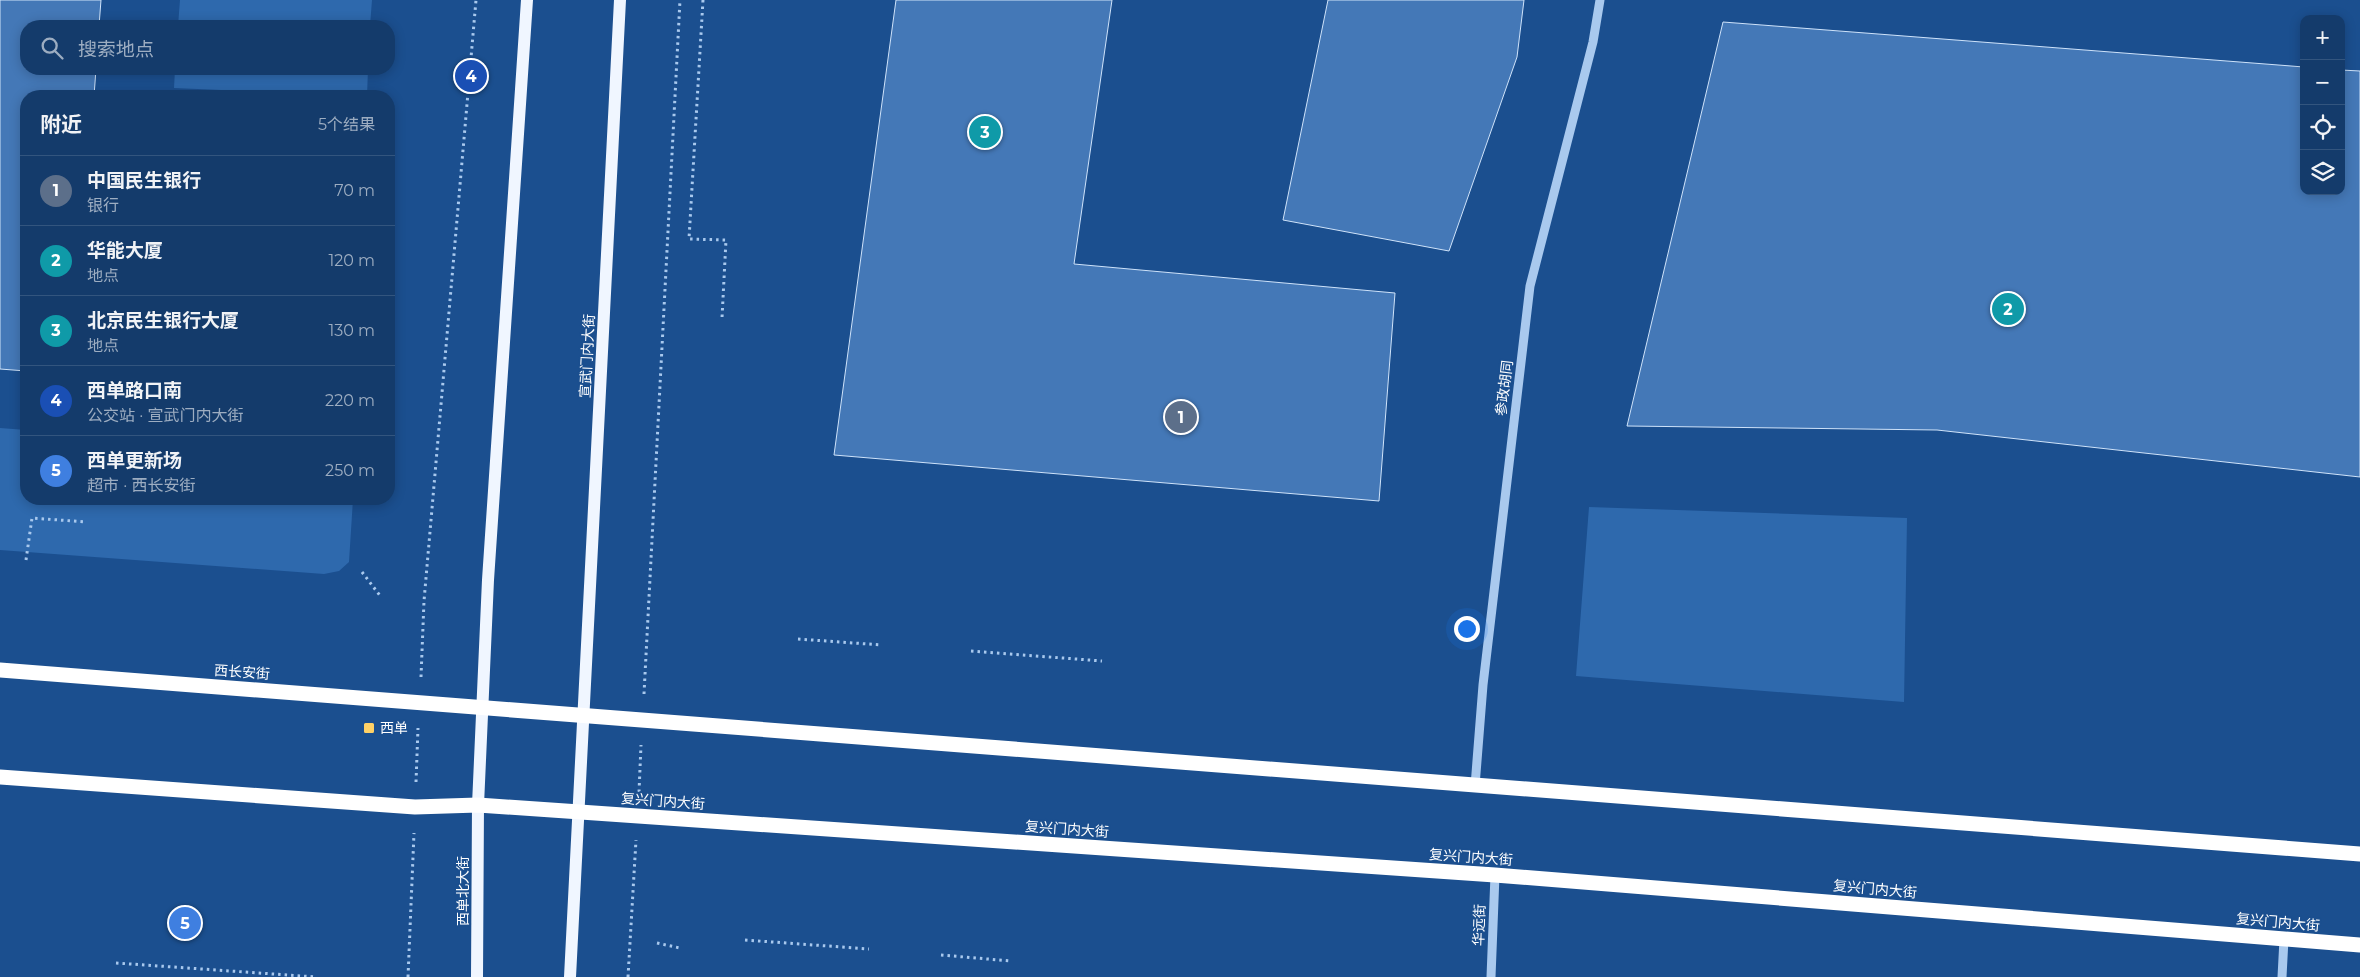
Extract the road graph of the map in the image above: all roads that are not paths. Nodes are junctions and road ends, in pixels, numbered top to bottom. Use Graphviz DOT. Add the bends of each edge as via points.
graph roads {
  1 [pos="527,0"];
  2 [pos="620,0"];
  3 [pos="1600,0"];
  4 [pos="0,670"];
  5 [pos="482,707"];
  6 [pos="584,714"];
  7 [pos="0,778"];
  8 [pos="1475,786"];
  9 [pos="478,805"];
  10 [pos="579,812"];
  11 [pos="2360,854"];
  12 [pos="1495,875"];
  13 [pos="2284,939"];
  14 [pos="2360,945"];
  15 [pos="477,977"];
  16 [pos="570,977"];
  17 [pos="1491,977"];
  18 [pos="2282,977"];
  1 -- 5 [label="main road"];
  2 -- 6 [label="main road, 宣武门内大街"];
  3 -- 8 [label="street, 参政胡同" via="1593,42 1530,286 1483,685"];
  4 -- 5 [label="highway, 西长安街"];
  5 -- 6 [label="highway, 西长安街"];
  5 -- 9 [label="main road, 西单北大街"];
  6 -- 8 [label="highway"];
  6 -- 10 [label="main road, 宣武门内大街"];
  7 -- 9 [label="highway" via="415,807"];
  8 -- 11 [label="highway"];
  9 -- 10 [label="highway, 复兴门内大街"];
  9 -- 15 [label="main road, 西单北大街"];
  10 -- 12 [label="highway, 复兴门内大街"];
  10 -- 16 [label="main road"];
  12 -- 13 [label="highway, 复兴门内大街"];
  12 -- 17 [label="street, 华远街"];
  13 -- 14 [label="highway, 复兴门内大街"];
  13 -- 18 [label="street"];
}
